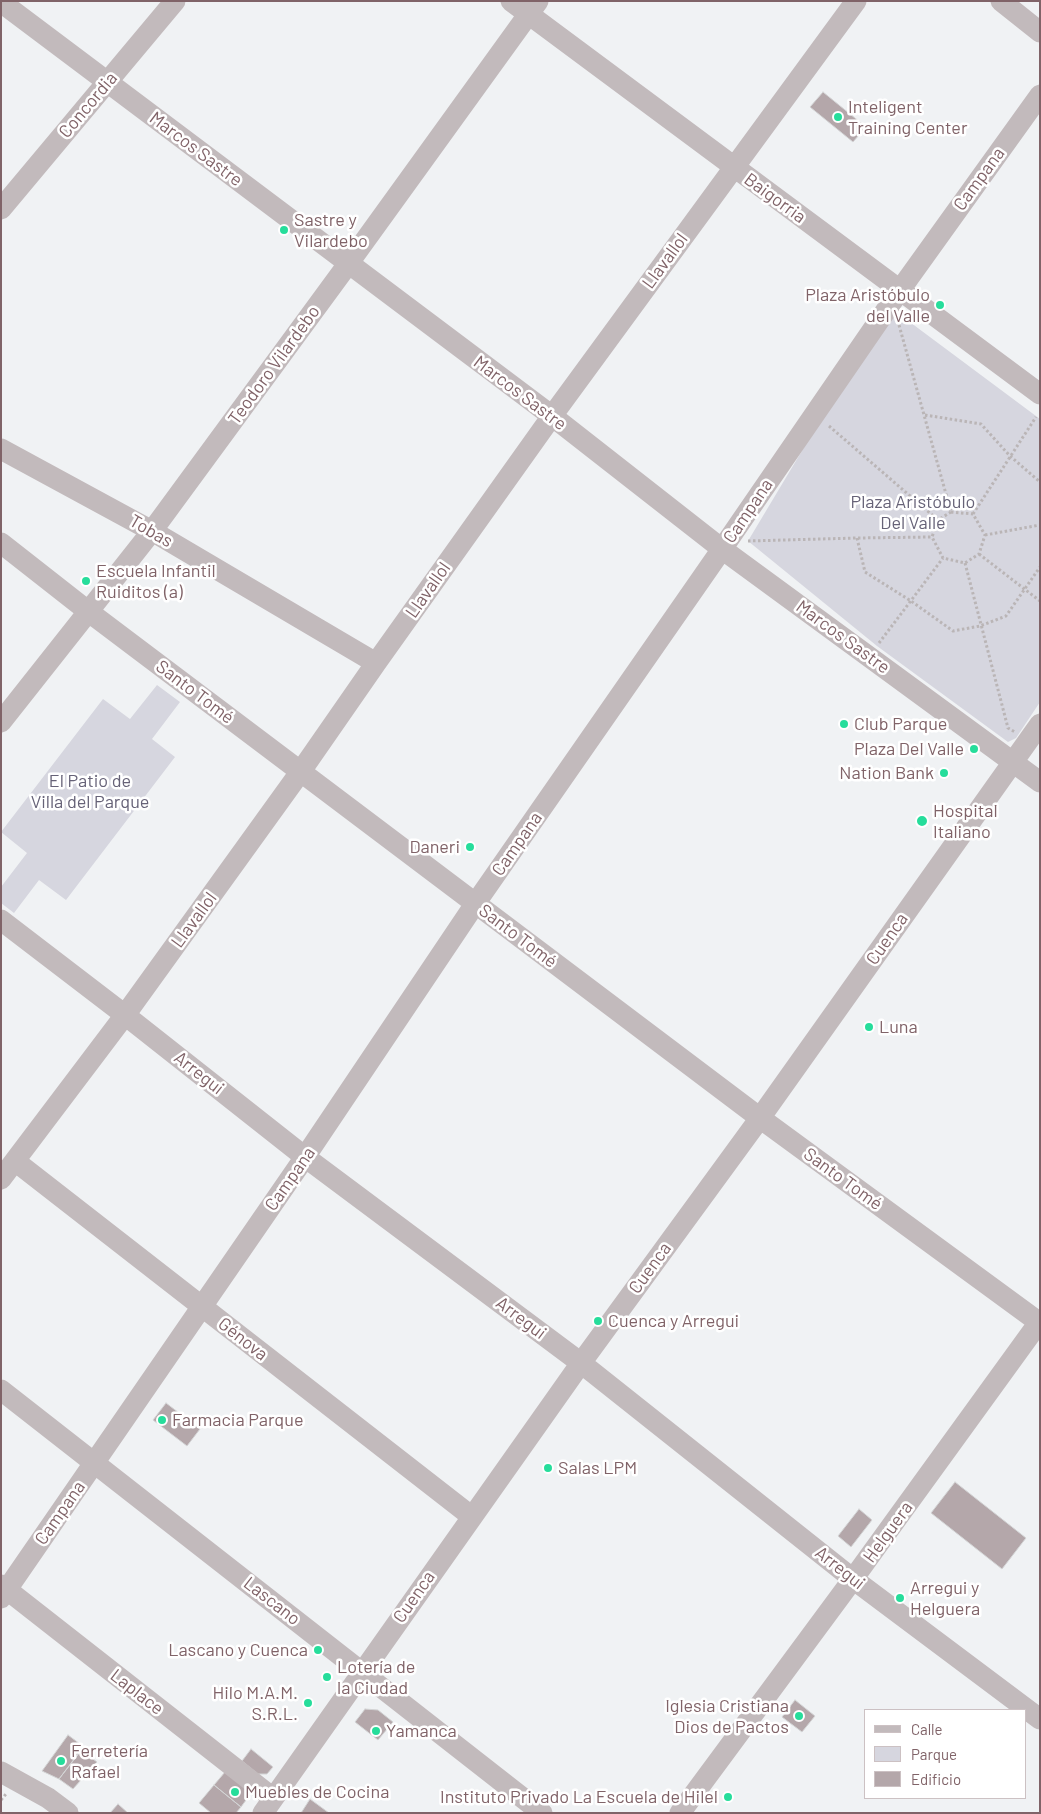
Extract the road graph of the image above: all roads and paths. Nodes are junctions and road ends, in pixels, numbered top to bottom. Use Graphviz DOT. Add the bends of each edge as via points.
graph roads {
  1 [pos="175,1"];
  2 [pos="511,1"];
  3 [pos="856,1"];
  4 [pos="1001,1"];
  5 [pos="1,2"];
  6 [pos="533,8"];
  7 [pos="1040,32"];
  8 [pos="107,82"];
  9 [pos="1040,94"];
  10 [pos="734,167"];
  11 [pos="1,209"];
  12 [pos="348,264"];
  13 [pos="900,290"];
  14 [pos="898,321"];
  15 [pos="1040,394"];
  16 [pos="552,416"];
  17 [pos="925,416"];
  18 [pos="1036,416"];
  19 [pos="828,425"];
  20 [pos="1,449"];
  21 [pos="1010,456"];
  22 [pos="1040,482"];
  23 [pos="951,512"];
  24 [pos="973,514"];
  25 [pos="938,520"];
  26 [pos="1040,525"];
  27 [pos="152,531"];
  28 [pos="735,531"];
  29 [pos="985,536"];
  30 [pos="857,538"];
  31 [pos="932,538"];
  32 [pos="1,543"];
  33 [pos="722,549"];
  34 [pos="979,554"];
  35 [pos="943,558"];
  36 [pos="965,562"];
  37 [pos="1040,567"];
  38 [pos="1024,589"];
  39 [pos="911,601"];
  40 [pos="1040,601"];
  41 [pos="89,612"];
  42 [pos="980,626"];
  43 [pos="877,646"];
  44 [pos="376,663"];
  45 [pos="5,710"];
  46 [pos="1034,732"];
  47 [pos="1013,762"];
  48 [pos="301,772"];
  49 [pos="1040,782"];
  50 [pos="475,904"];
  51 [pos="2,920"];
  52 [pos="126,1015"];
  53 [pos="760,1118"];
  54 [pos="305,1157"];
  55 [pos="15,1161"];
  56 [pos="1,1179"];
  57 [pos="201,1307"];
  58 [pos="1039,1322"];
  59 [pos="581,1363"];
  60 [pos="1,1390"];
  61 [pos="95,1462"];
  62 [pos="472,1516"];
  63 [pos="853,1579"];
  64 [pos="3,1591"];
  65 [pos="362,1671"];
  66 [pos="1040,1719"];
  67 [pos="1,1772"];
  68 [pos="268,1806"];
  69 [pos="68,1813"];
  70 [pos="542,1813"];
  71 [pos="680,1813"];
  1 -- 8 [label="street, Concordia"];
  2 -- 6 [label="street, Baigorria"];
  3 -- 10 [label="street, Llavallol"];
  4 -- 7 [label="street"];
  5 -- 8 [label="street, Marcos Sastre"];
  6 -- 10 [label="street, Baigorria"];
  6 -- 12 [label="street, Teodoro Vilardebo"];
  8 -- 11 [label="street, Concordia"];
  8 -- 12 [label="street, Marcos Sastre"];
  9 -- 13 [label="street, Campana"];
  10 -- 13 [label="street, Baigorria"];
  10 -- 16 [label="street, Llavallol"];
  12 -- 16 [label="street, Marcos Sastre"];
  12 -- 27 [label="street, Teodoro Vilardebo"];
  13 -- 15 [label="street, Baigorria"];
  13 -- 28 [label="street, Campana"];
  14 -- 17 [label="path"];
  16 -- 33 [label="street, Marcos Sastre"];
  16 -- 44 [label="street, Llavallol"];
  17 -- 21 [label="path" via="981,424"];
  17 -- 23 [label="path"];
  18 -- 21 [label="path"];
  19 -- 25 [label="path"];
  20 -- 27 [label="street, Tobas"];
  21 -- 22 [label="path"];
  21 -- 24 [label="path"];
  23 -- 24 [label="path"];
  23 -- 25 [label="path"];
  24 -- 29 [label="path"];
  25 -- 31 [label="path"];
  26 -- 29 [label="path"];
  27 -- 41 [label="street, Teodoro Vilardebo"];
  27 -- 44 [label="street, Tobas"];
  28 -- 30 [label="path" via="748,541"];
  28 -- 33 [label="street, Campana"];
  29 -- 34 [label="path"];
  30 -- 31 [label="path"];
  30 -- 39 [label="path" via="865,572"];
  31 -- 35 [label="path"];
  32 -- 41 [label="street, Santo Tomé"];
  33 -- 47 [label="street, Marcos Sastre"];
  33 -- 50 [label="street, Campana"];
  34 -- 36 [label="path"];
  34 -- 38 [label="path"];
  35 -- 36 [label="path"];
  35 -- 39 [label="path"];
  36 -- 42 [label="path"];
  37 -- 38 [label="path"];
  38 -- 40 [label="path"];
  38 -- 42 [label="path" via="1006,616"];
  39 -- 42 [label="path" via="952,631"];
  39 -- 43 [label="path"];
  41 -- 45 [label="street, Teodoro Vilardebo"];
  41 -- 48 [label="street, Santo Tomé"];
  42 -- 46 [label="path" via="1008,728"];
  44 -- 48 [label="street, Llavallol"];
  46 -- 47 [label="street, Cuenca"];
  47 -- 49 [label="street, Marcos Sastre"];
  47 -- 53 [label="street, Cuenca"];
  48 -- 50 [label="street, Santo Tomé"];
  48 -- 52 [label="street, Llavallol"];
  50 -- 53 [label="street, Santo Tomé"];
  50 -- 54 [label="street, Campana"];
  51 -- 52 [label="street, Arregui"];
  52 -- 54 [label="street, Arregui"];
  52 -- 55 [label="street, Llavallol"];
  53 -- 58 [label="street, Santo Tomé"];
  53 -- 59 [label="street, Cuenca"];
  54 -- 57 [label="street, Campana"];
  54 -- 59 [label="street, Arregui"];
  55 -- 56 [label="street, Llavallol"];
  55 -- 57 [label="street, Génova"];
  57 -- 61 [label="street, Campana"];
  57 -- 62 [label="street, Génova"];
  58 -- 63 [label="street, Helguera"];
  59 -- 62 [label="street, Cuenca"];
  59 -- 63 [label="street, Arregui"];
  60 -- 61 [label="street, Lascano"];
  61 -- 64 [label="street, Campana"];
  61 -- 65 [label="street, Lascano"];
  62 -- 65 [label="street, Cuenca"];
  63 -- 66 [label="street, Arregui"];
  63 -- 71 [label="street, Helguera"];
  64 -- 68 [label="street, Laplace"];
  65 -- 68 [label="street, Cuenca"];
  65 -- 70 [label="street, Lascano"];
  67 -- 69 [label="street"];
}
